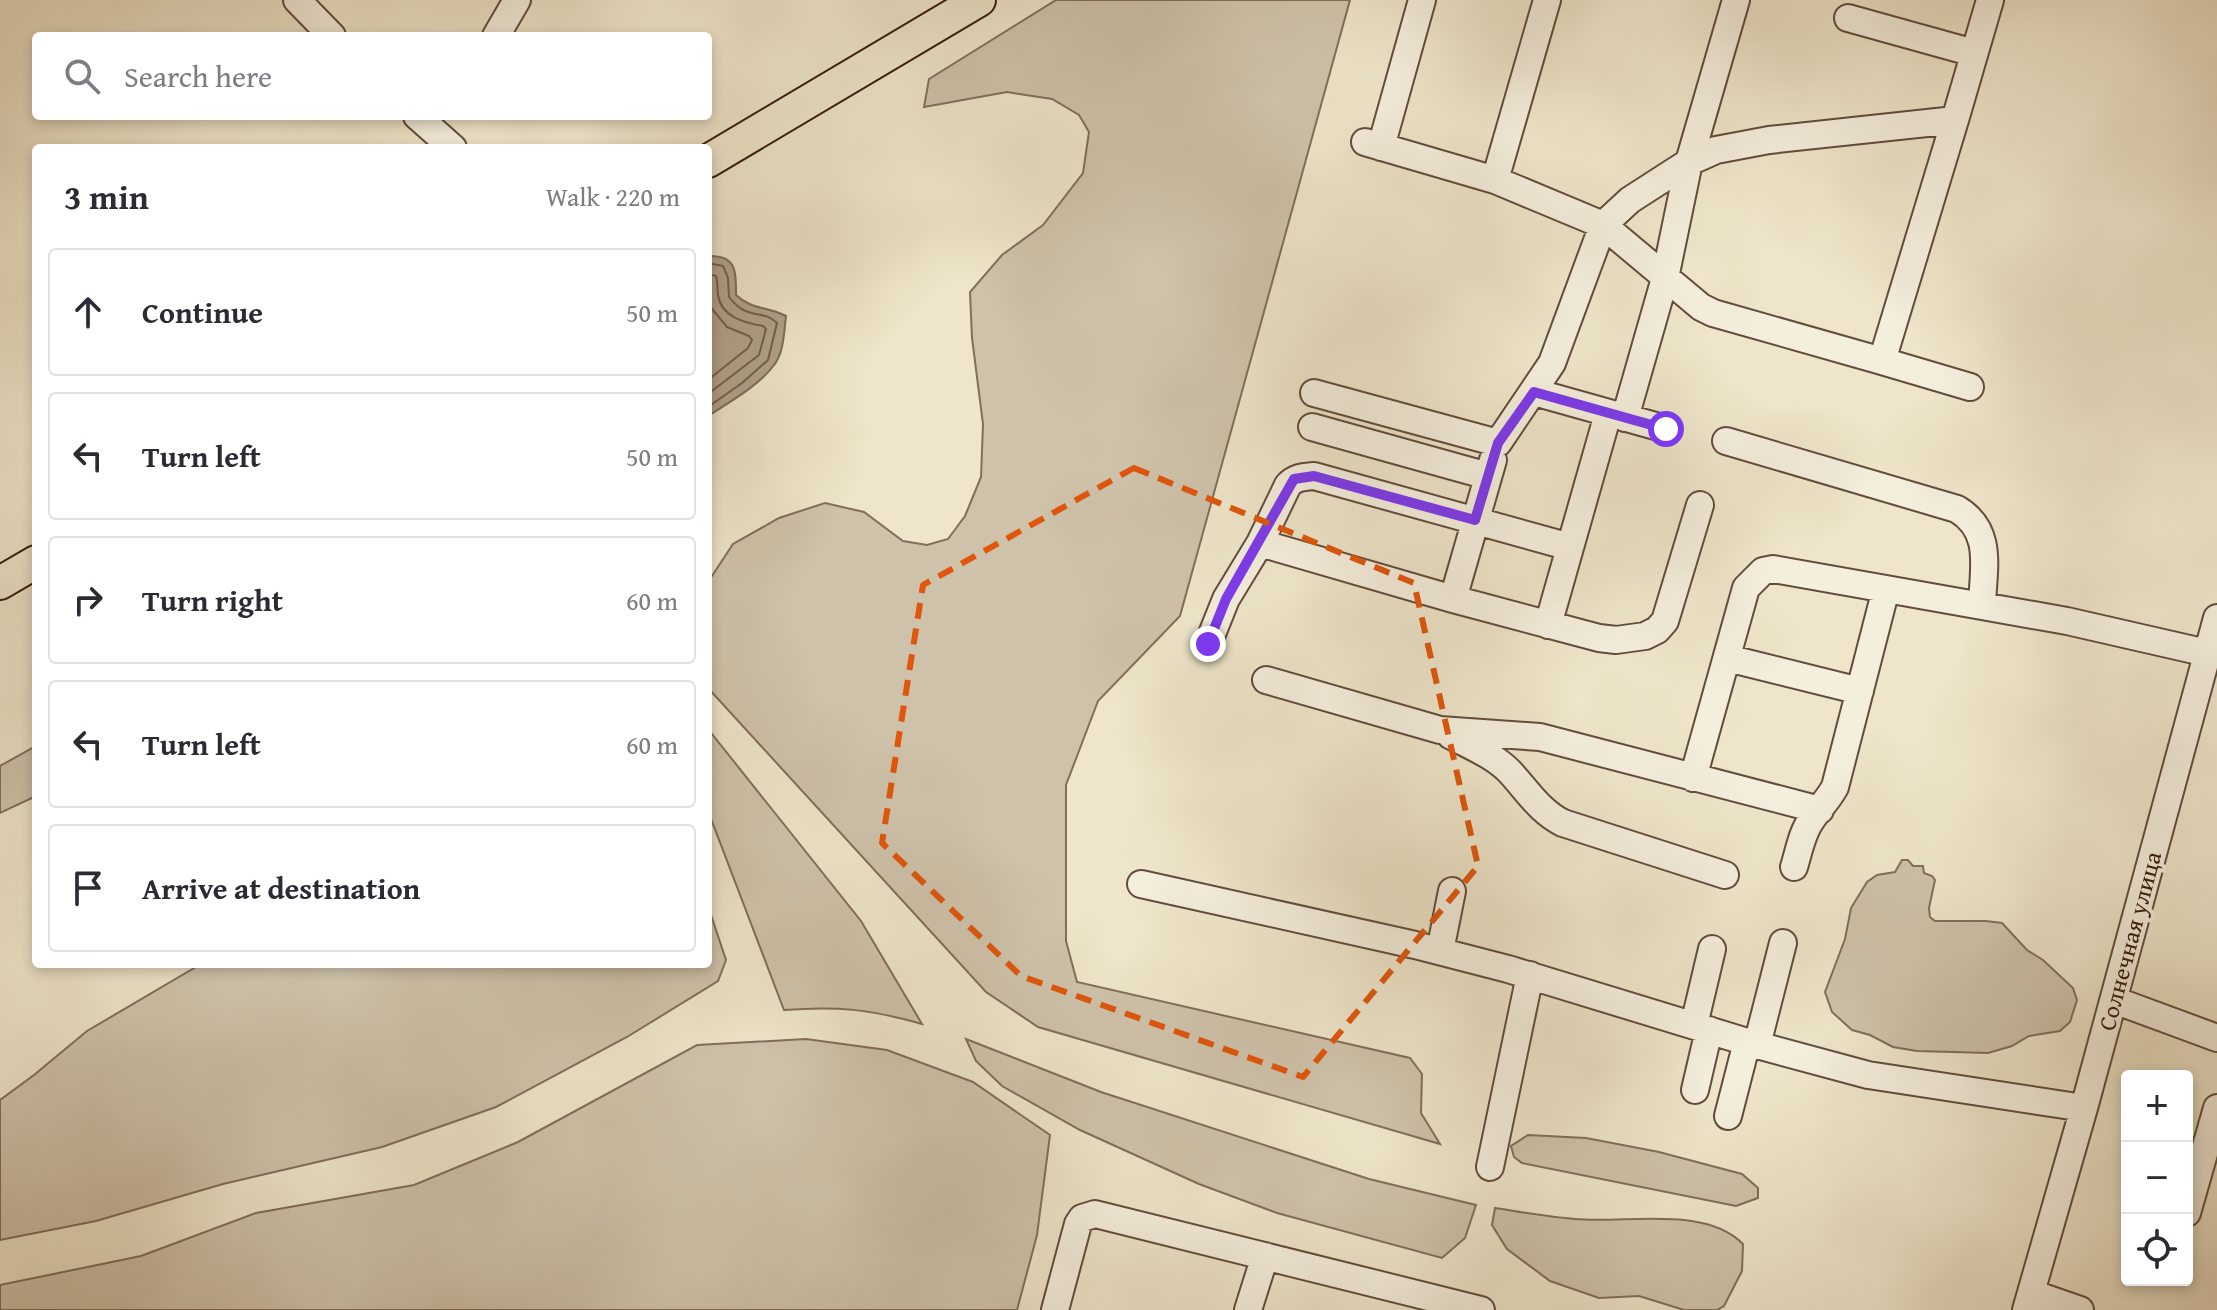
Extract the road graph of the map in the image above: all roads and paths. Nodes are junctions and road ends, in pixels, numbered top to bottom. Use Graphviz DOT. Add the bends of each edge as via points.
graph roads {
  1 [pos="297,0"];
  2 [pos="517,0"];
  3 [pos="979,0"];
  4 [pos="1422,0"];
  5 [pos="1547,0"];
  6 [pos="1736,0"];
  7 [pos="1990,0"];
  8 [pos="1848,18"];
  9 [pos="328,32"];
  10 [pos="498,32"];
  11 [pos="1974,53"];
  12 [pos="424,120"];
  13 [pos="1955,120"];
  14 [pos="446,133"];
  15 [pos="712,159"];
  16 [pos="1689,162"];
  17 [pos="1495,180"];
  18 [pos="1603,225"];
  19 [pos="1665,278"];
  20 [pos="1882,361"];
  21 [pos="1970,387"];
  22 [pos="1534,392"];
  23 [pos="1314,393"];
  24 [pos="1617,416"];
  25 [pos="1312,427"];
  26 [pos="1666,429"];
  27 [pos="1726,441"];
  28 [pos="1498,443"];
  29 [pos="1488,476"];
  30 [pos="1700,505"];
  31 [pos="1475,520"];
  32 [pos="1260,543"];
  33 [pos="1570,547"];
  34 [pos="32,564"];
  35 [pos="0,583"];
  36 [pos="1886,589"];
  37 [pos="1453,599"];
  38 [pos="1982,606"];
  39 [pos="2217,618"];
  40 [pos="1548,625"];
  41 [pos="1208,644"];
  42 [pos="1727,658"];
  43 [pos="2209,665"];
  44 [pos="1266,680"];
  45 [pos="1860,691"];
  46 [pos="1440,730"];
  47 [pos="1693,778"];
  48 [pos="1820,810"];
  49 [pos="1794,867"];
  50 [pos="1725,875"];
  51 [pos="1141,884"];
  52 [pos="1452,891"];
  53 [pos="1783,943"];
  54 [pos="1712,949"];
  55 [pos="1440,951"];
  56 [pos="1530,975"];
  57 [pos="2114,1000"];
  58 [pos="1702,1028"];
  59 [pos="2217,1038"];
  60 [pos="1752,1043"];
  61 [pos="1695,1090"];
  62 [pos="2084,1108"];
  63 [pos="2217,1108"];
  64 [pos="1728,1116"];
  65 [pos="1490,1167"];
  66 [pos="2193,1192"];
  67 [pos="1265,1256"];
  68 [pos="2028,1302"];
  69 [pos="1055,1310"];
  70 [pos="1248,1310"];
  71 [pos="1481,1310"];
  72 [pos="2080,1310"];
  1 -- 9 [label="street"];
  2 -- 10 [label="street"];
  3 -- 15 [label="main road"];
  4 -- 17 [label="street" via="1373,144"];
  5 -- 17 [label="street"];
  6 -- 16 [label="street"];
  7 -- 11 [label="street"];
  8 -- 11 [label="street"];
  11 -- 13 [label="street"];
  12 -- 14 [label="street"];
  13 -- 16 [label="street" via="1739,144"];
  13 -- 20 [label="street"];
  16 -- 18 [label="street" via="1617,209"];
  16 -- 19 [label="street"];
  17 -- 18 [label="street"];
  18 -- 19 [label="street"];
  18 -- 22 [label="street" via="1562,341"];
  19 -- 20 [label="street" via="1713,313"];
  19 -- 24 [label="street"];
  20 -- 21 [label="street"];
  22 -- 24 [label="street"];
  22 -- 28 [label="street"];
  23 -- 28 [label="street"];
  24 -- 26 [label="street"];
  24 -- 33 [label="street"];
  25 -- 29 [label="street"];
  27 -- 38 [label="street" via="1969,516 1983,545"];
  28 -- 29 [label="street"];
  29 -- 31 [label="street"];
  30 -- 40 [label="street" via="1671,609 1657,630 1616,640"];
  31 -- 32 [label="street" via="1302,477 1288,485"];
  31 -- 33 [label="street"];
  31 -- 37 [label="street"];
  32 -- 37 [label="street"];
  32 -- 41 [label="street" via="1226,599"];
  33 -- 40 [label="street"];
  34 -- 35 [label="main road"];
  36 -- 38 [label="street"];
  36 -- 42 [label="street" via="1763,571 1746,588"];
  36 -- 45 [label="street"];
  37 -- 40 [label="street"];
  38 -- 43 [label="street" via="2067,621"];
  39 -- 43 [label="street, Солнечная улица"];
  42 -- 45 [label="street"];
  42 -- 47 [label="street"];
  43 -- 57 [label="street, Солнечная улица"];
  44 -- 46 [label="street"];
  45 -- 48 [label="street" via="1835,787"];
  46 -- 47 [label="street" via="1540,737"];
  46 -- 50 [label="street" via="1494,759 1540,808 1563,823"];
  47 -- 48 [label="street"];
  48 -- 49 [label="street" via="1804,832"];
  51 -- 55 [label="street"];
  52 -- 55 [label="street"];
  53 -- 60 [label="street"];
  54 -- 58 [label="street"];
  55 -- 56 [label="street"];
  56 -- 58 [label="street"];
  56 -- 65 [label="street"];
  57 -- 59 [label="street"];
  57 -- 62 [label="street, Солнечная улица"];
  58 -- 60 [label="street"];
  58 -- 61 [label="street"];
  60 -- 62 [label="street" via="1898,1082"];
  60 -- 64 [label="street"];
  62 -- 68 [label="street, Солнечная улица"];
  63 -- 66 [label="street"];
  67 -- 69 [label="street" via="1088,1215 1078,1224"];
  67 -- 70 [label="street"];
  67 -- 71 [label="street"];
  68 -- 72 [label="street"];
}
